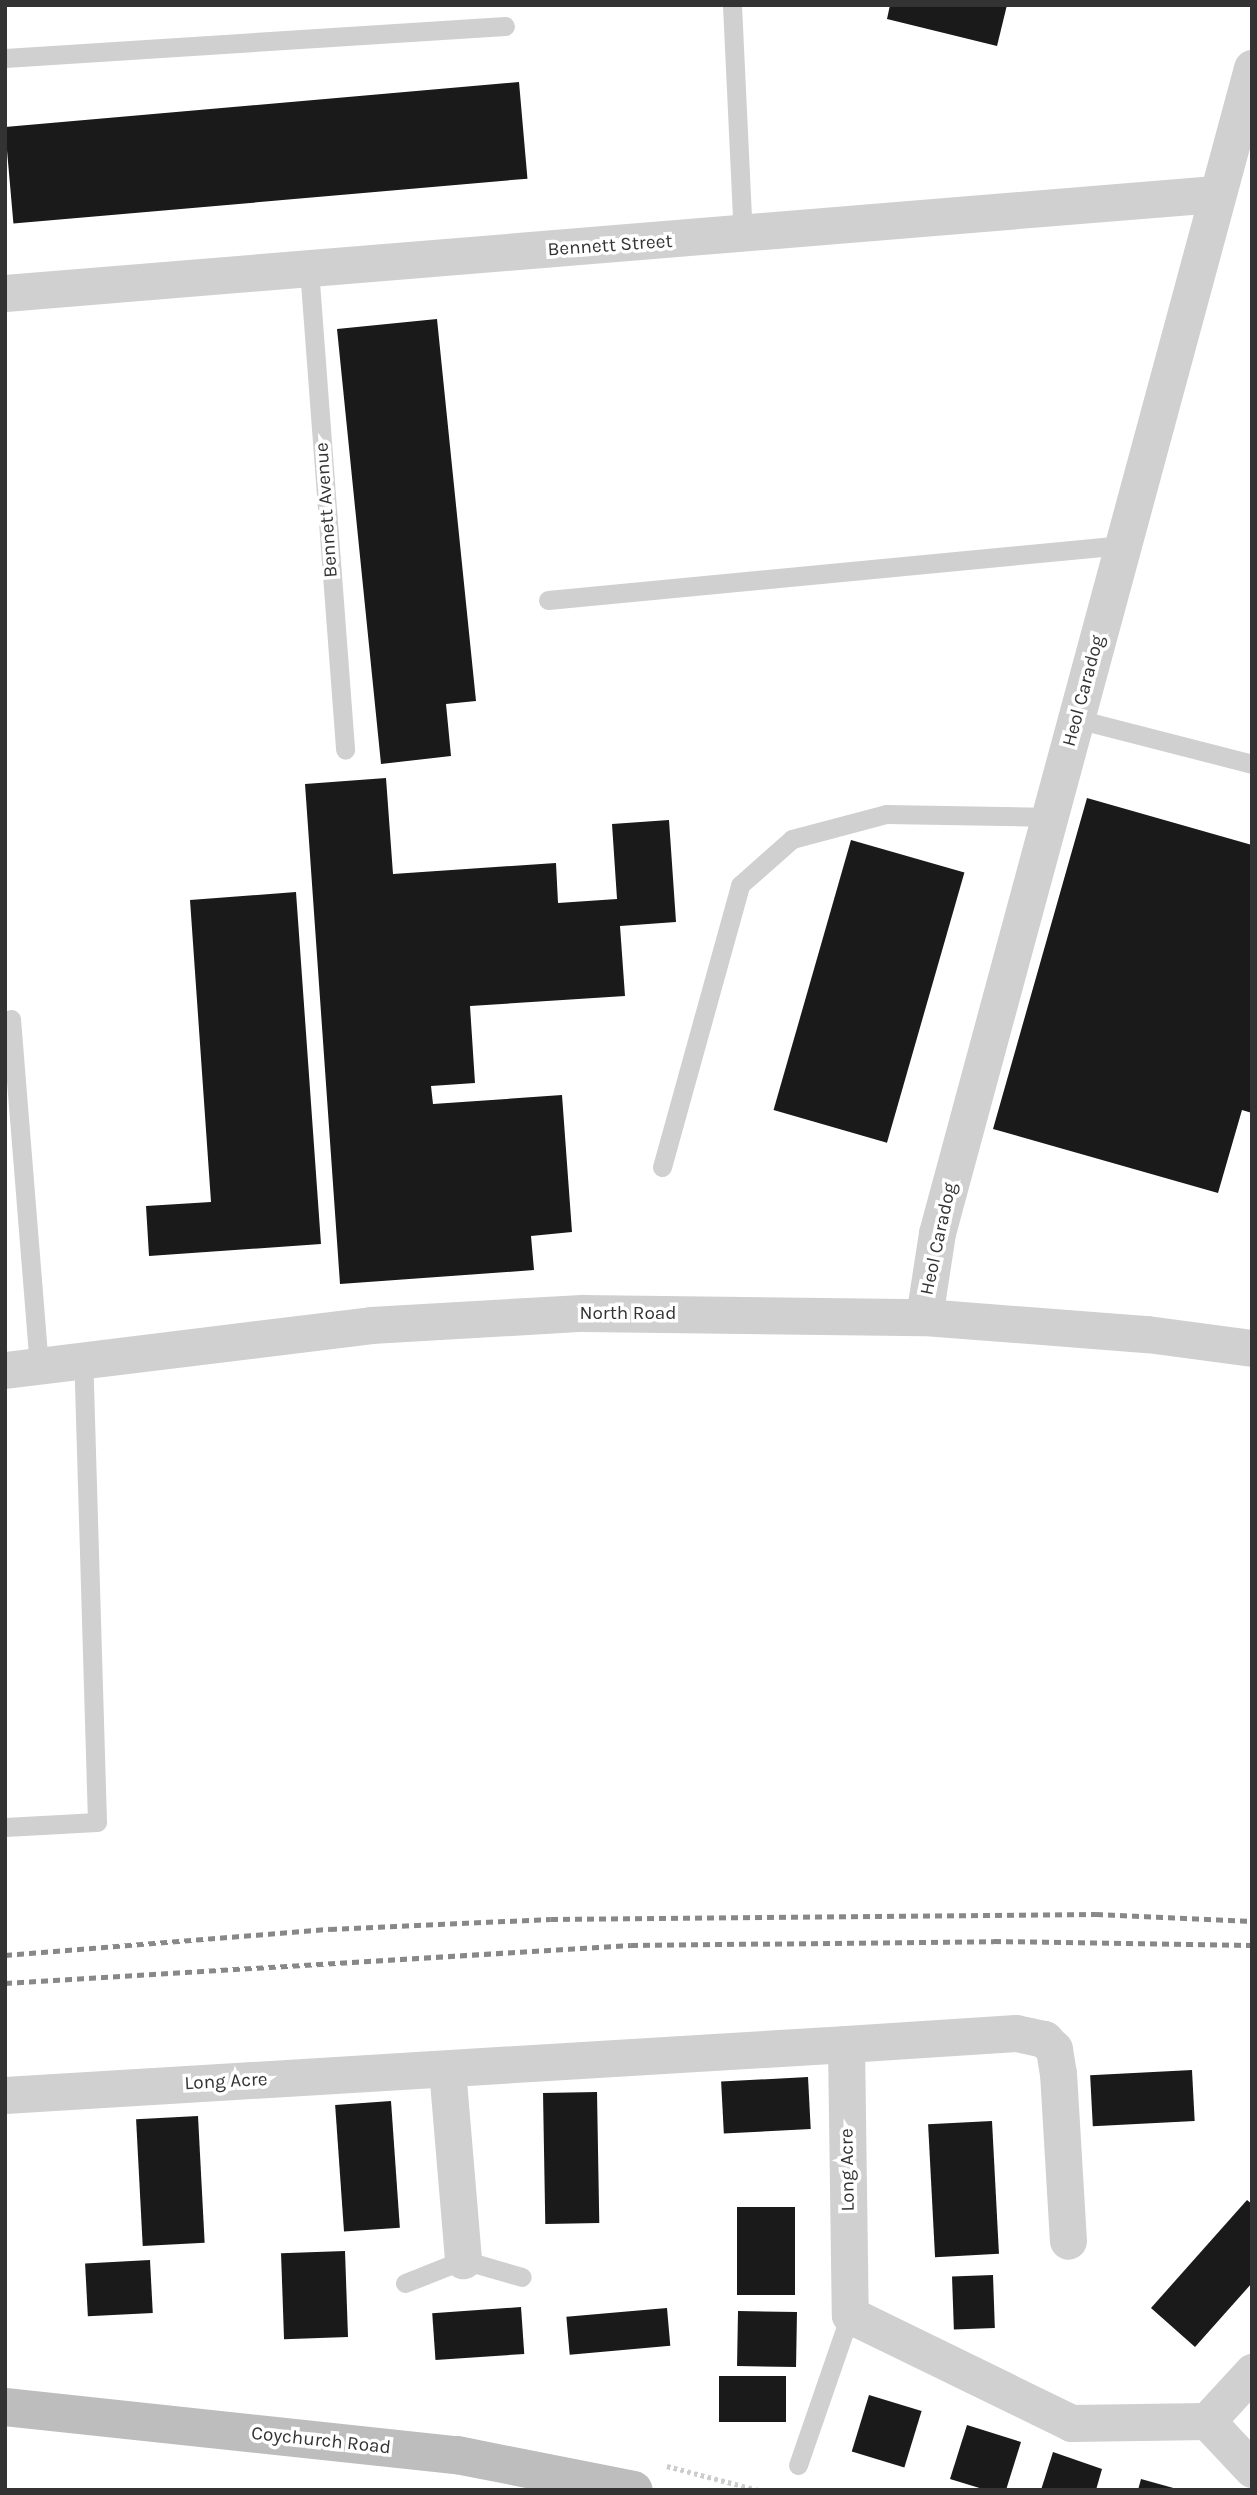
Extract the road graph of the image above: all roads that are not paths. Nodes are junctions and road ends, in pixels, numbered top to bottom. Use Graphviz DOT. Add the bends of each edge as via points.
graph roads {
  1 [pos="732,5"];
  2 [pos="505,26"];
  3 [pos="5,58"];
  4 [pos="1252,68"];
  5 [pos="1215,194"];
  6 [pos="743,236"];
  7 [pos="309,269"];
  8 [pos="5,293"];
  9 [pos="1123,545"];
  10 [pos="548,600"];
  11 [pos="1077,719"];
  12 [pos="345,750"];
  13 [pos="1252,764"];
  14 [pos="1051,817"];
  15 [pos="11,1019"];
  16 [pos="662,1167"];
  17 [pos="924,1317"];
  18 [pos="1252,1348"];
  19 [pos="83,1361"];
  20 [pos="22,1367"];
  21 [pos="5,1827"];
  22 [pos="846,2044"];
  23 [pos="447,2069"];
  24 [pos="5,2095"];
  25 [pos="1068,2241"];
  26 [pos="463,2260"];
  27 [pos="522,2277"];
  28 [pos="405,2283"];
  29 [pos="850,2315"];
  30 [pos="1252,2372"];
  31 [pos="5,2407"];
  32 [pos="1206,2421"];
  33 [pos="798,2465"];
  34 [pos="1252,2469"];
  35 [pos="634,2490"];
  1 -- 6 [label="lane"];
  2 -- 3 [label="lane"];
  4 -- 5 [label="street, Heol Caradog"];
  5 -- 6 [label="street, Bennett Street"];
  5 -- 9 [label="street, Heol Caradog"];
  6 -- 7 [label="street, Bennett Street"];
  7 -- 8 [label="street, Bennett Street"];
  7 -- 12 [label="lane, Bennett Avenue"];
  9 -- 10 [label="lane"];
  9 -- 11 [label="street, Heol Caradog"];
  11 -- 13 [label="lane"];
  11 -- 14 [label="street, Heol Caradog"];
  14 -- 16 [label="lane" via="886,814 792,839 740,885"];
  14 -- 17 [label="street, Heol Caradog" via="937,1233"];
  15 -- 20 [label="lane"];
  17 -- 18 [label="street, North Road" via="1147,1334"];
  17 -- 19 [label="street, North Road" via="582,1313 371,1325"];
  19 -- 20 [label="street, North Road"];
  19 -- 21 [label="lane" via="97,1822"];
  22 -- 23 [label="street, Long Acre"];
  22 -- 25 [label="street" via="1016,2033 1044,2039 1054,2049 1058,2073"];
  22 -- 29 [label="street, Long Acre"];
  23 -- 24 [label="street, Long Acre"];
  23 -- 26 [label="street"];
  26 -- 27 [label="lane"];
  26 -- 28 [label="lane"];
  29 -- 32 [label="street" via="1071,2423"];
  29 -- 33 [label="lane"];
  30 -- 32 [label="street"];
  31 -- 35 [label="main road, Coychurch Road" via="457,2455"];
  32 -- 34 [label="street"];
}
